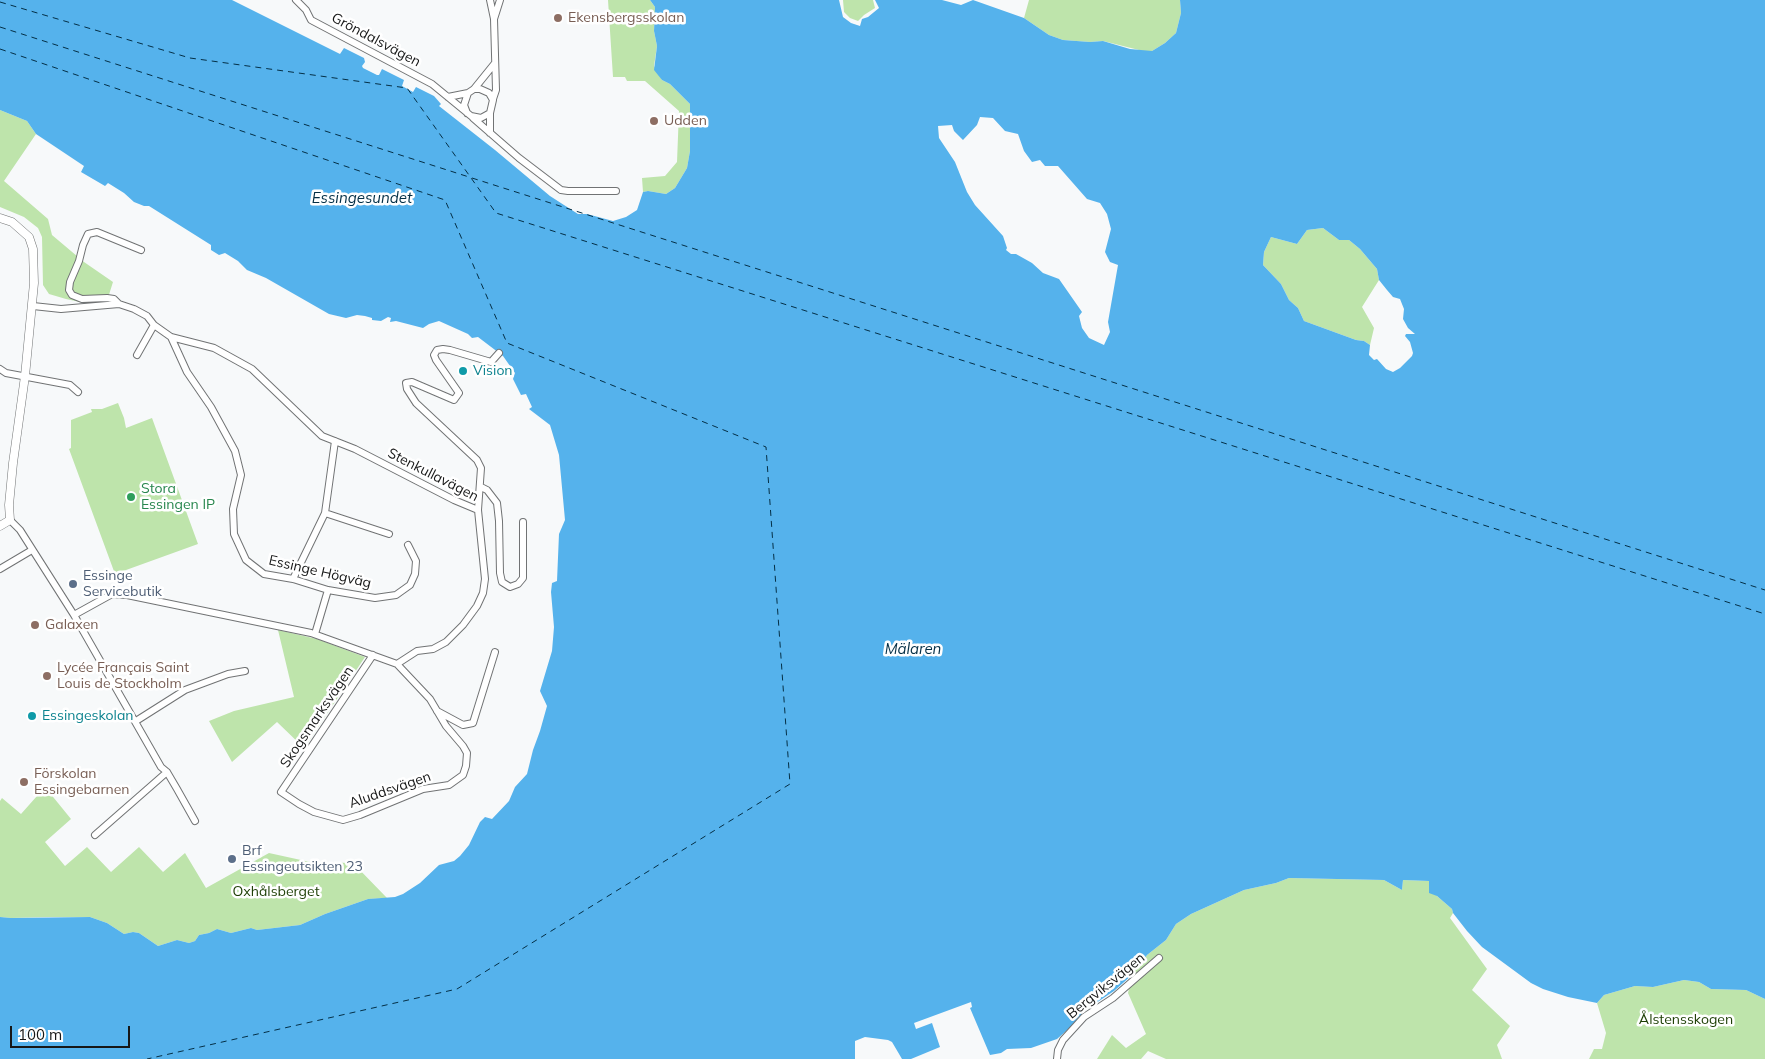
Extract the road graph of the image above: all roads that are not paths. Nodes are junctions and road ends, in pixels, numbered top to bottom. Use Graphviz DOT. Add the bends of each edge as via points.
graph roads {
  1 [pos="296,0"];
  2 [pos="490,0"];
  3 [pos="500,0"];
  4 [pos="494,19"];
  5 [pos="495,63"];
  6 [pos="471,91"];
  7 [pos="448,97"];
  8 [pos="493,98"];
  9 [pos="490,112"];
  10 [pos="469,114"];
  11 [pos="490,133"];
  12 [pos="616,191"];
  13 [pos="0,218"];
  14 [pos="141,250"];
  15 [pos="119,304"];
  16 [pos="33,306"];
  17 [pos="154,325"];
  18 [pos="171,338"];
  19 [pos="500,353"];
  20 [pos="137,355"];
  21 [pos="0,369"];
  22 [pos="25,376"];
  23 [pos="78,392"];
  24 [pos="335,441"];
  25 [pos="480,487"];
  26 [pos="478,510"];
  27 [pos="326,513"];
  28 [pos="10,520"];
  29 [pos="523,522"];
  30 [pos="0,526"];
  31 [pos="389,534"];
  32 [pos="408,545"];
  33 [pos="32,550"];
  34 [pos="0,569"];
  35 [pos="293,579"];
  36 [pos="328,590"];
  37 [pos="74,615"];
  38 [pos="315,634"];
  39 [pos="495,652"];
  40 [pos="373,655"];
  41 [pos="397,664"];
  42 [pos="245,671"];
  43 [pos="436,711"];
  44 [pos="136,721"];
  45 [pos="167,772"];
  46 [pos="281,792"];
  47 [pos="195,820"];
  48 [pos="95,835"];
  49 [pos="1159,958"];
  50 [pos="1057,1059"];
  1 -- 7 [label="street, Gröndalsvägen" via="311,20 432,84"];
  2 -- 4 [label="street"];
  3 -- 4 [label="street"];
  4 -- 5 [label="street"];
  5 -- 6 [label="street"];
  5 -- 8 [label="street" via="496,90"];
  6 -- 7 [label="street"];
  6 -- 8 [label="street" via="485,90"];
  6 -- 10 [label="street" via="464,100"];
  7 -- 10 [label="street, Gröndalsvägen"];
  8 -- 9 [label="street"];
  9 -- 10 [label="street" via="481,118"];
  9 -- 11 [label="street"];
  10 -- 11 [label="street, Gröndalsvägen"];
  11 -- 12 [label="street, Gröndalsvägen" via="561,190"];
  13 -- 16 [label="street" via="19,227 31,242"];
  14 -- 15 [label="street" via="97,232 88,234 69,290 82,299 107,298"];
  15 -- 16 [label="street, Stenkullavägen" via="61,310"];
  15 -- 17 [label="street, Stenkullavägen" via="147,316"];
  16 -- 22 [label="street"];
  17 -- 18 [label="street, Stenkullavägen"];
  17 -- 20 [label="street"];
  18 -- 24 [label="street, Stenkullavägen" via="214,348 252,369 322,436"];
  18 -- 35 [label="street, Essinge Högväg" via="187,372 235,450 240,475 233,510 234,534 246,560 264,574"];
  19 -- 25 [label="street" via="491,362 450,350 437,350 436,360 459,393 454,400 412,382 406,383 406,389 416,403 478,460"];
  21 -- 22 [label="street"];
  22 -- 23 [label="street" via="70,385"];
  22 -- 28 [label="street" via="13,463"];
  24 -- 26 [label="street, Stenkullavägen"];
  24 -- 27 [label="street"];
  25 -- 26 [label="street"];
  25 -- 29 [label="street" via="497,503 500,573 502,582 510,587 522,578"];
  26 -- 41 [label="street, Stenkullavägen" via="485,579 477,606 446,642 433,649 417,651"];
  27 -- 31 [label="street"];
  27 -- 35 [label="street"];
  28 -- 30 [label="street"];
  28 -- 33 [label="street"];
  32 -- 36 [label="street, Essinge Högväg" via="416,561 415,574 410,585 396,595 375,598"];
  33 -- 34 [label="street"];
  33 -- 37 [label="street"];
  35 -- 36 [label="street, Essinge Högväg"];
  36 -- 38 [label="street"];
  37 -- 38 [label="street" via="112,594 127,595"];
  37 -- 44 [label="street"];
  38 -- 40 [label="street"];
  39 -- 43 [label="street" via="474,723 463,725"];
  40 -- 41 [label="street"];
  40 -- 46 [label="street, Skogsmarksvägen"];
  41 -- 43 [label="street, Aluddsvägen" via="430,699"];
  42 -- 44 [label="street" via="185,690"];
  43 -- 46 [label="street, Aluddsvägen" via="467,753 463,775 449,785 423,789 344,820 314,812"];
  44 -- 45 [label="street" via="161,767"];
  45 -- 47 [label="street"];
  45 -- 48 [label="street"];
  49 -- 50 [label="street, Bergviksvägen" via="1113,998 1084,1017 1063,1040"];
}
